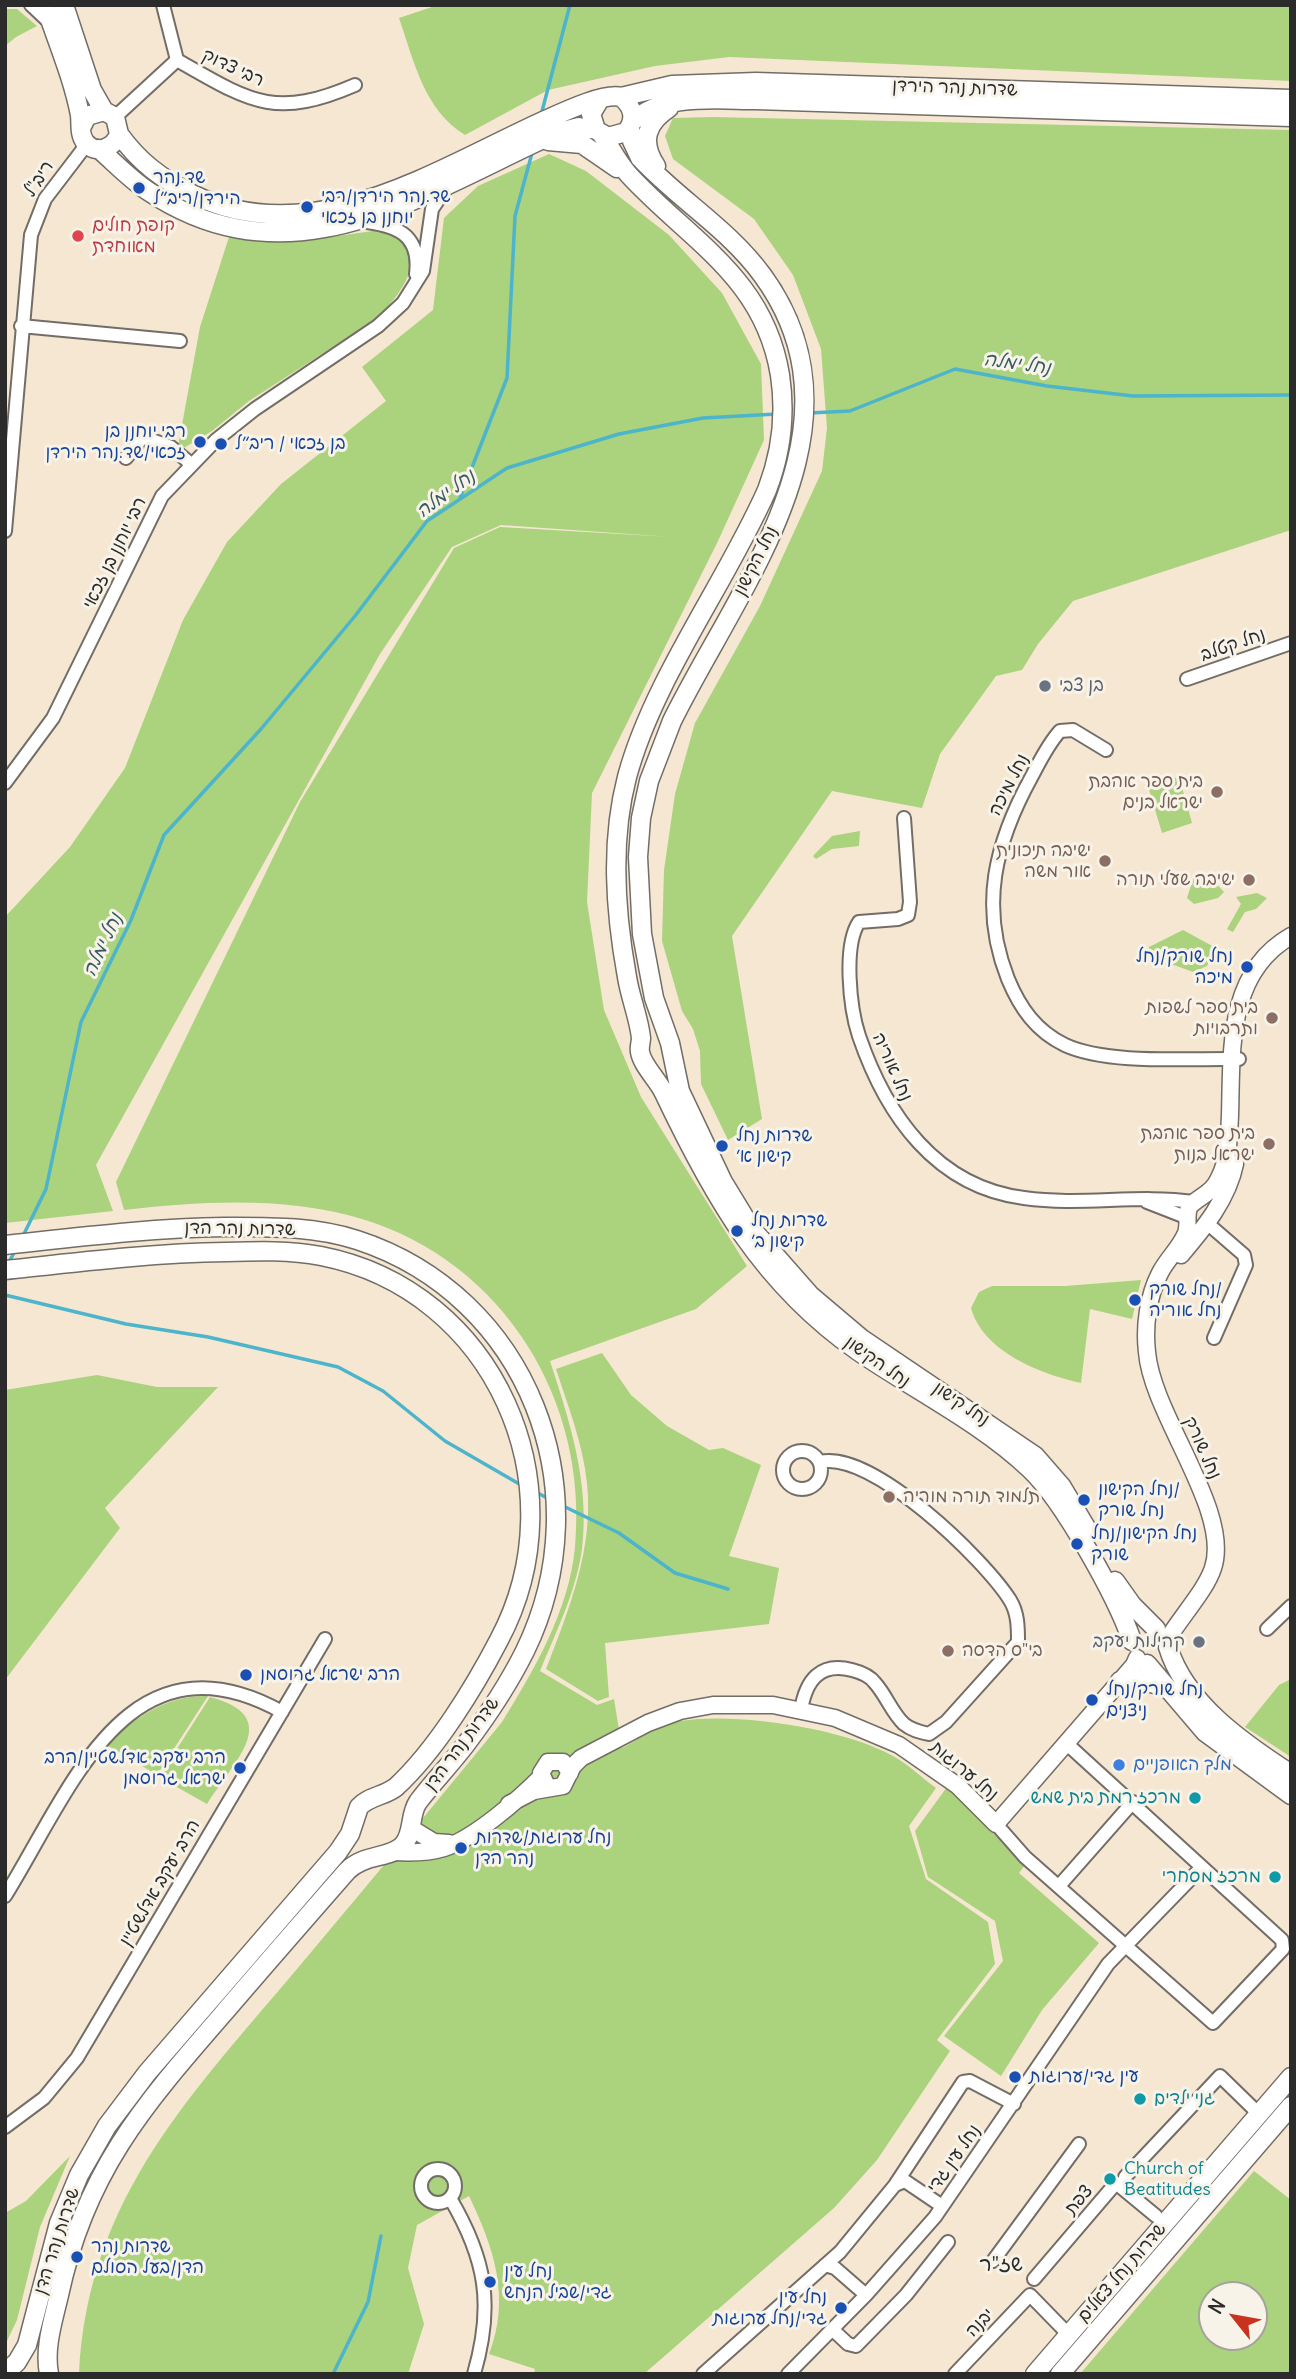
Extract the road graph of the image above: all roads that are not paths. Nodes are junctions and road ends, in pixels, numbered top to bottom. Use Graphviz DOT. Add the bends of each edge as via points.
graph roads {
  1 [pos="31,5"];
  2 [pos="45,5"];
  3 [pos="64,5"];
  4 [pos="163,5"];
  5 [pos="52,26"];
  6 [pos="177,60"];
  7 [pos="355,85"];
  8 [pos="621,97"];
  9 [pos="600,99"];
  10 [pos="1291,99"];
  11 [pos="681,102"];
  12 [pos="1291,117"];
  13 [pos="113,121"];
  14 [pos="631,124"];
  15 [pos="599,133"];
  16 [pos="89,140"];
  17 [pos="534,143"];
  18 [pos="450,183"];
  19 [pos="667,184"];
  20 [pos="657,201"];
  21 [pos="359,221"];
  22 [pos="403,303"];
  23 [pos="21,326"];
  24 [pos="180,341"];
  25 [pos="126,458"];
  26 [pos="191,464"];
  27 [pos="5,531"];
  28 [pos="1291,643"];
  29 [pos="1187,679"];
  30 [pos="1106,750"];
  31 [pos="5,783"];
  32 [pos="904,818"];
  33 [pos="1291,936"];
  34 [pos="1291,945"];
  35 [pos="670,1045"];
  36 [pos="642,1051"];
  37 [pos="1235,1059"];
  38 [pos="1126,1199"];
  39 [pos="1196,1201"];
  40 [pos="1200,1220"];
  41 [pos="5,1245"];
  42 [pos="5,1270"];
  43 [pos="1214,1338"];
  44 [pos="820,1462"];
  45 [pos="1290,1605"];
  46 [pos="1267,1629"];
  47 [pos="1162,1636"];
  48 [pos="325,1639"];
  49 [pos="1139,1654"];
  50 [pos="1120,1681"];
  51 [pos="1164,1687"];
  52 [pos="801,1710"];
  53 [pos="282,1713"];
  54 [pos="1066,1743"];
  55 [pos="566,1768"];
  56 [pos="1291,1774"];
  57 [pos="546,1782"];
  58 [pos="1291,1795"];
  59 [pos="377,1796"];
  60 [pos="1133,1802"];
  61 [pos="411,1823"];
  62 [pos="996,1824"];
  63 [pos="352,1826"];
  64 [pos="459,1841"];
  65 [pos="394,1852"];
  66 [pos="374,1855"];
  67 [pos="1202,1867"];
  68 [pos="1059,1886"];
  69 [pos="5,1896"];
  70 [pos="1124,1947"];
  71 [pos="1291,2077"];
  72 [pos="1014,2104"];
  73 [pos="1291,2106"];
  74 [pos="1259,2114"];
  75 [pos="5,2127"];
  76 [pos="1079,2144"];
  77 [pos="1125,2177"];
  78 [pos="895,2185"];
  79 [pos="450,2198"];
  80 [pos="942,2206"];
  81 [pos="1156,2216"];
  82 [pos="948,2242"];
  83 [pos="993,2260"];
  84 [pos="825,2265"];
  85 [pos="1034,2279"];
  86 [pos="866,2295"];
  87 [pos="832,2329"];
  88 [pos="1069,2335"];
  89 [pos="8,2371"];
  90 [pos="47,2374"];
  91 [pos="474,2374"];
  92 [pos="703,2374"];
  93 [pos="788,2374"];
  94 [pos="955,2374"];
  95 [pos="1035,2374"];
  96 [pos="1060,2374"];
  1 -- 5 [label="street"];
  2 -- 5 [label="main road"];
  3 -- 13 [label="main road" via="92,90"];
  4 -- 6 [label="street"];
  5 -- 16 [label="main road"];
  6 -- 7 [label="street, רבי צדוק" via="255,101 285,106 310,103"];
  6 -- 13 [label="street"];
  8 -- 9 [label="main road"];
  8 -- 10 [label="main road, שדרות נהר הירדן" via="672,85 756,82"];
  8 -- 14 [label="main road" via="631,107"];
  9 -- 13 [label="main road" via="376,197 302,214 258,214 203,200 158,176 137,158"];
  9 -- 15 [label="main road" via="591,114"];
  11 -- 12 [label="main road, שדרות נהר הירדן" via="756,100"];
  11 -- 14 [label="main road, שדרות נהר הירדן" via="654,107"];
  11 -- 19 [label="main road" via="660,114 647,133 647,150"];
  13 -- 16 [label="main road" via="110,147"];
  13 -- 16 [label="main road" via="86,116"];
  14 -- 15 [label="main road" via="621,136"];
  14 -- 19 [label="main road, נחל הקישון" via="640,158"];
  15 -- 17 [label="main road" via="571,129"];
  15 -- 20 [label="main road" via="629,175"];
  16 -- 21 [label="main road" via="131,178 206,221 279,234"];
  16 -- 23 [label="street, ריב\"ל" via="37,215"];
  17 -- 18 [label="main road"];
  17 -- 20 [label="main road" via="582,144"];
  18 -- 21 [label="main road"];
  18 -- 22 [label="street, רבי יוחנן בן זכאי" via="432,209 426,261"];
  19 -- 35 [label="main road, נחל הקישון" via="731,239 775,295 800,365 806,418 787,498 672,721 647,790 639,836 639,909 651,987"];
  20 -- 36 [label="main road, נחל הקישון" via="721,261 757,306 779,369 784,418 767,490 652,712 628,775 618,834 618,910"];
  21 -- 22 [label="street, רבי יוחנן בן זכאי" via="398,230 412,243 417,272"];
  22 -- 26 [label="street, רבי יוחנן בן זכאי" via="378,326 254,409"];
  23 -- 24 [label="street"];
  23 -- 27 [label="street, ריב\"ל"];
  25 -- 26 [label="street" via="143,437 171,447"];
  26 -- 31 [label="street, רבי יוחנן בן זכאי" via="153,510 53,718"];
  28 -- 29 [label="street, נחל קטלב"];
  30 -- 37 [label="street, נחל מיכה" via="1073,730 1060,731 1003,836 993,906 999,955 1014,994 1040,1028 1075,1049 1111,1056"];
  32 -- 38 [label="street, נחל אוריה" via="908,915 859,922 850,940 857,1031 895,1115 933,1159 987,1189 1024,1199"];
  33 -- 37 [label="street, נחל שורק" via="1265,956 1244,988 1236,1013"];
  34 -- 37 [label="street, נחל שורק" via="1253,992"];
  35 -- 36 [label="main road" via="654,1033"];
  35 -- 36 [label="main road" via="666,1061 657,1065"];
  35 -- 47 [label="main road, נחל קישון" via="680,1091 693,1121 732,1199 762,1243 841,1322 1035,1456 1072,1502 1122,1592"];
  36 -- 49 [label="main road, נחל הקישון" via="721,1206 753,1250 830,1329 987,1436 1040,1479 1119,1610"];
  37 -- 39 [label="street, נחל שורק" via="1227,1154 1211,1192"];
  37 -- 40 [label="street, נחל שורק" via="1235,1161 1227,1188"];
  38 -- 39 [label="street, נחל אוריה"];
  38 -- 40 [label="street, נחל אוריה"];
  39 -- 40 [label="street, נחל שורק" via="1188,1209"];
  39 -- 40 [label="street" via="1208,1203"];
  40 -- 43 [label="street, נחל אוריה" via="1244,1255 1246,1265"];
  40 -- 47 [label="street, נחל שורק" via="1186,1232 1160,1273 1146,1326 1150,1374 1214,1529 1216,1559 1209,1579"];
  41 -- 61 [label="main road, שדרות נהר הדן" via="156,1228 282,1226 323,1232 368,1245 419,1269 496,1335 521,1373 549,1448 557,1521 554,1555 544,1603 525,1651 467,1743 419,1802"];
  42 -- 59 [label="main road, שדרות נהר הדן" via="161,1253 284,1251 321,1256 351,1263 407,1289 475,1348 497,1381 524,1451 531,1517 519,1594 500,1638 446,1724 394,1789"];
  44 -- 52 [label="street" via="844,1461 869,1473 947,1528 1010,1601 1018,1626 1017,1642 946,1722 929,1734 901,1721 874,1681 843,1668 828,1667 815,1674 804,1692"];
  45 -- 46 [label="street"];
  47 -- 49 [label="main road" via="1141,1630"];
  47 -- 49 [label="main road" via="1161,1660"];
  47 -- 56 [label="main road, נחל קישון" via="1178,1674 1206,1707"];
  48 -- 53 [label="street, הרב יעקב אדלשטיין"];
  49 -- 50 [label="street"];
  49 -- 51 [label="main road, נחל הקישון"];
  50 -- 51 [label="main road" via="1135,1678"];
  50 -- 54 [label="street"];
  51 -- 58 [label="main road, נחל הקישון" via="1205,1732"];
  52 -- 55 [label="street, נחל ערוגות" via="749,1704 680,1711 648,1723"];
  52 -- 62 [label="street, נחל ערוגות" via="899,1745 958,1787"];
  53 -- 69 [label="street" via="236,1692 202,1688 173,1692 138,1707 98,1745"];
  53 -- 75 [label="street, הרב יעקב אדלשטיין" via="77,2058 44,2098"];
  54 -- 60 [label="street"];
  54 -- 62 [label="street"];
  55 -- 57 [label="street" via="563,1786"];
  55 -- 57 [label="street" via="548,1762"];
  57 -- 64 [label="street"];
  59 -- 61 [label="main road" via="396,1799"];
  59 -- 63 [label="main road, שדרות נהר הדן" via="359,1807"];
  60 -- 67 [label="street"];
  60 -- 68 [label="street"];
  61 -- 64 [label="street" via="435,1842"];
  61 -- 65 [label="main road, שדרות נהר הדן" via="404,1844"];
  62 -- 68 [label="street, נחל ערוגות"];
  63 -- 66 [label="main road" via="360,1845"];
  63 -- 89 [label="main road, שדרות נהר הדן" via="338,1852 147,2073 107,2126 68,2199 51,2247 29,2340"];
  64 -- 65 [label="street" via="433,1851"];
  65 -- 66 [label="main road, שדרות נהר הדן"];
  66 -- 90 [label="main road, שדרות נהר הדן" via="347,1871 161,2086 121,2139 93,2187 75,2234 49,2338"];
  67 -- 70 [label="street, נחל עין גדי"];
  67 -- 70 [label="street, נחל ערוגות" via="1282,1940 1283,1950 1213,2022"];
  68 -- 70 [label="street, נחל ערוגות"];
  70 -- 72 [label="street, נחל עין גדי" via="1091,1988"];
  71 -- 74 [label="main road, שדרות נחל צאלים"];
  72 -- 78 [label="street" via="970,2081 963,2082"];
  72 -- 80 [label="street, נחל עין גדי"];
  73 -- 96 [label="main road, שדרות נחל צאלים"];
  74 -- 77 [label="street" via="1220,2076"];
  74 -- 88 [label="main road, שדרות נחל צאלים"];
  76 -- 83 [label="street"];
  78 -- 80 [label="street" via="905,2181"];
  78 -- 84 [label="street"];
  79 -- 91 [label="street" via="481,2265 485,2312"];
  80 -- 86 [label="street, נחל עין גדי"];
  81 -- 85 [label="street, צפת" via="1116,2183"];
  82 -- 87 [label="street" via="906,2295 856,2346"];
  84 -- 86 [label="street"];
  84 -- 92 [label="street"];
  86 -- 87 [label="street, נחל עין גדי"];
  87 -- 93 [label="street, נחל עין גדי"];
  88 -- 94 [label="street, יבנה" via="1030,2295"];
  88 -- 95 [label="main road, שדרות נחל צאלים"];
  89 -- 90 [label="main road, שדרות נהר הדן" via="32,2365"];
}
